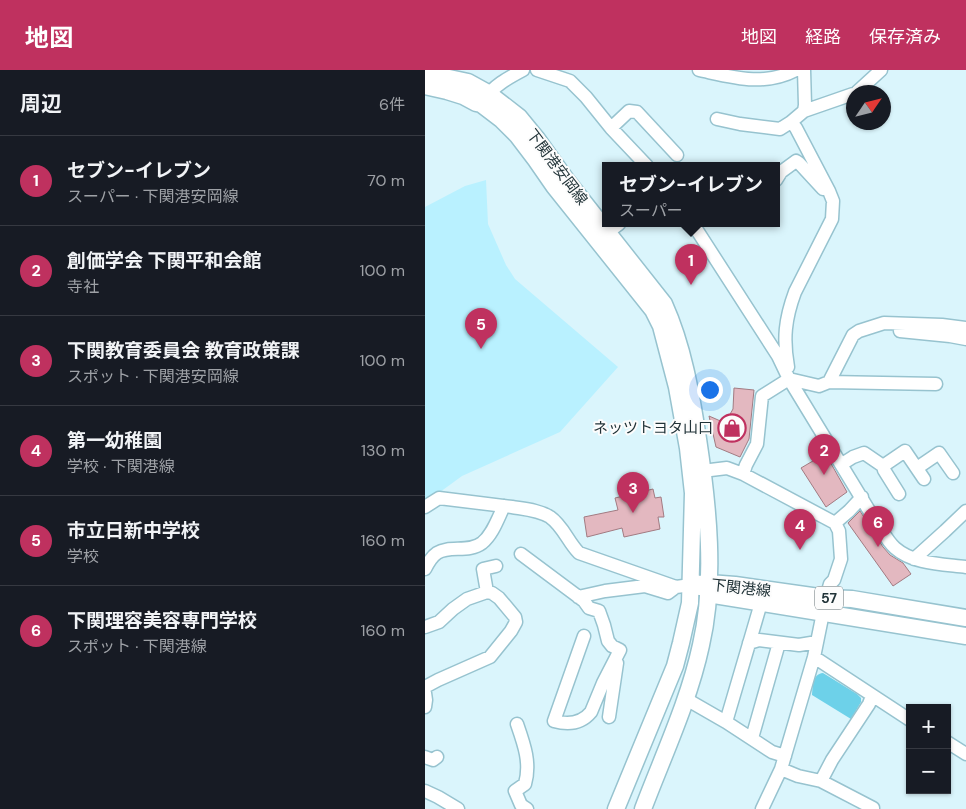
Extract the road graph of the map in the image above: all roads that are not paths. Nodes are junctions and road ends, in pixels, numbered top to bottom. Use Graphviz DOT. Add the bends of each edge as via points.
graph roads {
  1 [pos="523,70"];
  2 [pos="537,70"];
  3 [pos="699,70"];
  4 [pos="796,70"];
  5 [pos="803,70"];
  6 [pos="881,70"];
  7 [pos="425,73"];
  8 [pos="752,75"];
  9 [pos="865,85"];
  10 [pos="425,86"];
  11 [pos="846,97"];
  12 [pos="485,99"];
  13 [pos="803,112"];
  14 [pos="717,119"];
  15 [pos="791,122"];
  16 [pos="611,128"];
  17 [pos="677,155"];
  18 [pos="643,162"];
  19 [pos="780,174"];
  20 [pos="833,201"];
  21 [pos="602,217"];
  22 [pos="701,227"];
  23 [pos="613,228"];
  24 [pos="867,328"];
  25 [pos="966,328"];
  26 [pos="966,339"];
  27 [pos="789,379"];
  28 [pos="829,382"];
  29 [pos="935,384"];
  30 [pos="842,464"];
  31 [pos="883,466"];
  32 [pos="917,468"];
  33 [pos="697,471"];
  34 [pos="953,473"];
  35 [pos="743,474"];
  36 [pos="924,479"];
  37 [pos="899,494"];
  38 [pos="862,496"];
  39 [pos="504,506"];
  40 [pos="425,507"];
  41 [pos="966,511"];
  42 [pos="835,523"];
  43 [pos="521,554"];
  44 [pos="914,559"];
  45 [pos="497,566"];
  46 [pos="966,566"];
  47 [pos="425,569"];
  48 [pos="683,586"];
  49 [pos="709,588"];
  50 [pos="487,592"];
  51 [pos="578,597"];
  52 [pos="761,603"];
  53 [pos="825,606"];
  54 [pos="966,618"];
  55 [pos="425,627"];
  56 [pos="584,636"];
  57 [pos="966,636"];
  58 [pos="817,642"];
  59 [pos="749,643"];
  60 [pos="779,643"];
  61 [pos="617,655"];
  62 [pos="814,657"];
  63 [pos="425,687"];
  64 [pos="425,693"];
  65 [pos="872,696"];
  66 [pos="686,698"];
  67 [pos="425,707"];
  68 [pos="609,717"];
  69 [pos="906,717"];
  70 [pos="726,722"];
  71 [pos="517,724"];
  72 [pos="752,738"];
  73 [pos="951,745"];
  74 [pos="966,754"];
  75 [pos="785,756"];
  76 [pos="781,769"];
  77 [pos="821,781"];
  78 [pos="425,791"];
  79 [pos="868,807"];
  80 [pos="458,809"];
  81 [pos="527,809"];
  82 [pos="617,809"];
  83 [pos="643,809"];
  84 [pos="762,809"];
  1 -- 12 [label="street" via="500,83"];
  2 -- 16 [label="street" via="570,81"];
  3 -- 8 [label="street" via="730,77"];
  4 -- 8 [label="street" via="775,79"];
  5 -- 13 [label="street"];
  6 -- 9 [label="street"];
  7 -- 12 [label="main road, 下関港安岡線" via="468,82"];
  10 -- 12 [label="main road, 下関港安岡線" via="463,96 476,103"];
  11 -- 13 [label="street"];
  12 -- 21 [label="main road, 下関港安岡線" via="519,117 567,181"];
  12 -- 33 [label="main road, 下関港安岡線" via="517,135 653,310 661,326"];
  13 -- 15 [label="street"];
  14 -- 15 [label="street" via="780,129"];
  15 -- 20 [label="street"];
  16 -- 17 [label="street" via="629,111 637,112"];
  16 -- 18 [label="street"];
  19 -- 20 [label="street" via="796,161"];
  20 -- 27 [label="street" via="832,219 795,292 788,314 784,336"];
  22 -- 27 [label="street"];
  23 -- 33 [label="main road, 下関港安岡線" via="671,318 693,402"];
  24 -- 25 [label="street" via="884,323"];
  24 -- 26 [label="street"];
  24 -- 28 [label="street" via="853,335"];
  27 -- 28 [label="street" via="819,386"];
  27 -- 30 [label="street"];
  27 -- 35 [label="street" via="762,396 757,444"];
  28 -- 29 [label="street"];
  30 -- 31 [label="street" via="864,453"];
  30 -- 38 [label="street"];
  31 -- 32 [label="street" via="905,451"];
  31 -- 37 [label="street"];
  32 -- 34 [label="street" via="939,454"];
  32 -- 36 [label="street"];
  33 -- 35 [label="street" via="727,468"];
  33 -- 48 [label="main road, 下関港安岡線"];
  33 -- 49 [label="main road, 下関港安岡線" via="707,514"];
  35 -- 42 [label="street"];
  38 -- 42 [label="street"];
  38 -- 44 [label="street" via="889,542"];
  39 -- 40 [label="street" via="439,498"];
  39 -- 47 [label="street" via="482,543 438,552"];
  39 -- 48 [label="street" via="549,516 579,553"];
  41 -- 44 [label="street"];
  42 -- 53 [label="street" via="839,530 841,559"];
  43 -- 51 [label="street"];
  44 -- 46 [label="street"];
  45 -- 50 [label="street" via="483,569"];
  48 -- 49 [label="main road, 下関港線 / 57"];
  48 -- 51 [label="street" via="668,593 645,586"];
  48 -- 82 [label="main road, 下関港線" via="690,603 675,666"];
  49 -- 52 [label="main road, 下関港線 / 57"];
  49 -- 53 [label="main road, 下関港線 / 57" via="735,585"];
  49 -- 66 [label="main road, 下関港線" via="701,646"];
  50 -- 55 [label="street" via="467,599 439,622"];
  50 -- 63 [label="street" via="499,598 515,617 511,631 490,657"];
  51 -- 61 [label="street" via="600,613 608,641 620,650"];
  52 -- 53 [label="main road, 下関港線 / 57"];
  52 -- 59 [label="street"];
  53 -- 54 [label="main road, 下関港線 / 57" via="852,599"];
  53 -- 57 [label="main road, 下関港線 / 57"];
  53 -- 58 [label="street"];
  56 -- 61 [label="street" via="554,720 571,724 588,716"];
  58 -- 60 [label="street" via="799,645"];
  58 -- 62 [label="street"];
  59 -- 60 [label="street" via="759,640"];
  59 -- 70 [label="street"];
  60 -- 72 [label="street"];
  61 -- 68 [label="street"];
  62 -- 65 [label="street"];
  62 -- 75 [label="street"];
  64 -- 67 [label="street"];
  65 -- 69 [label="street"];
  65 -- 77 [label="street"];
  66 -- 70 [label="street"];
  66 -- 83 [label="main road, 下関港線"];
  70 -- 72 [label="street"];
  71 -- 81 [label="street" via="528,768 525,784 515,790 521,805"];
  72 -- 75 [label="street" via="772,752"];
  73 -- 74 [label="street"];
  75 -- 76 [label="street"];
  76 -- 77 [label="street"];
  76 -- 84 [label="street"];
  77 -- 79 [label="street"];
  78 -- 80 [label="street"];
}
